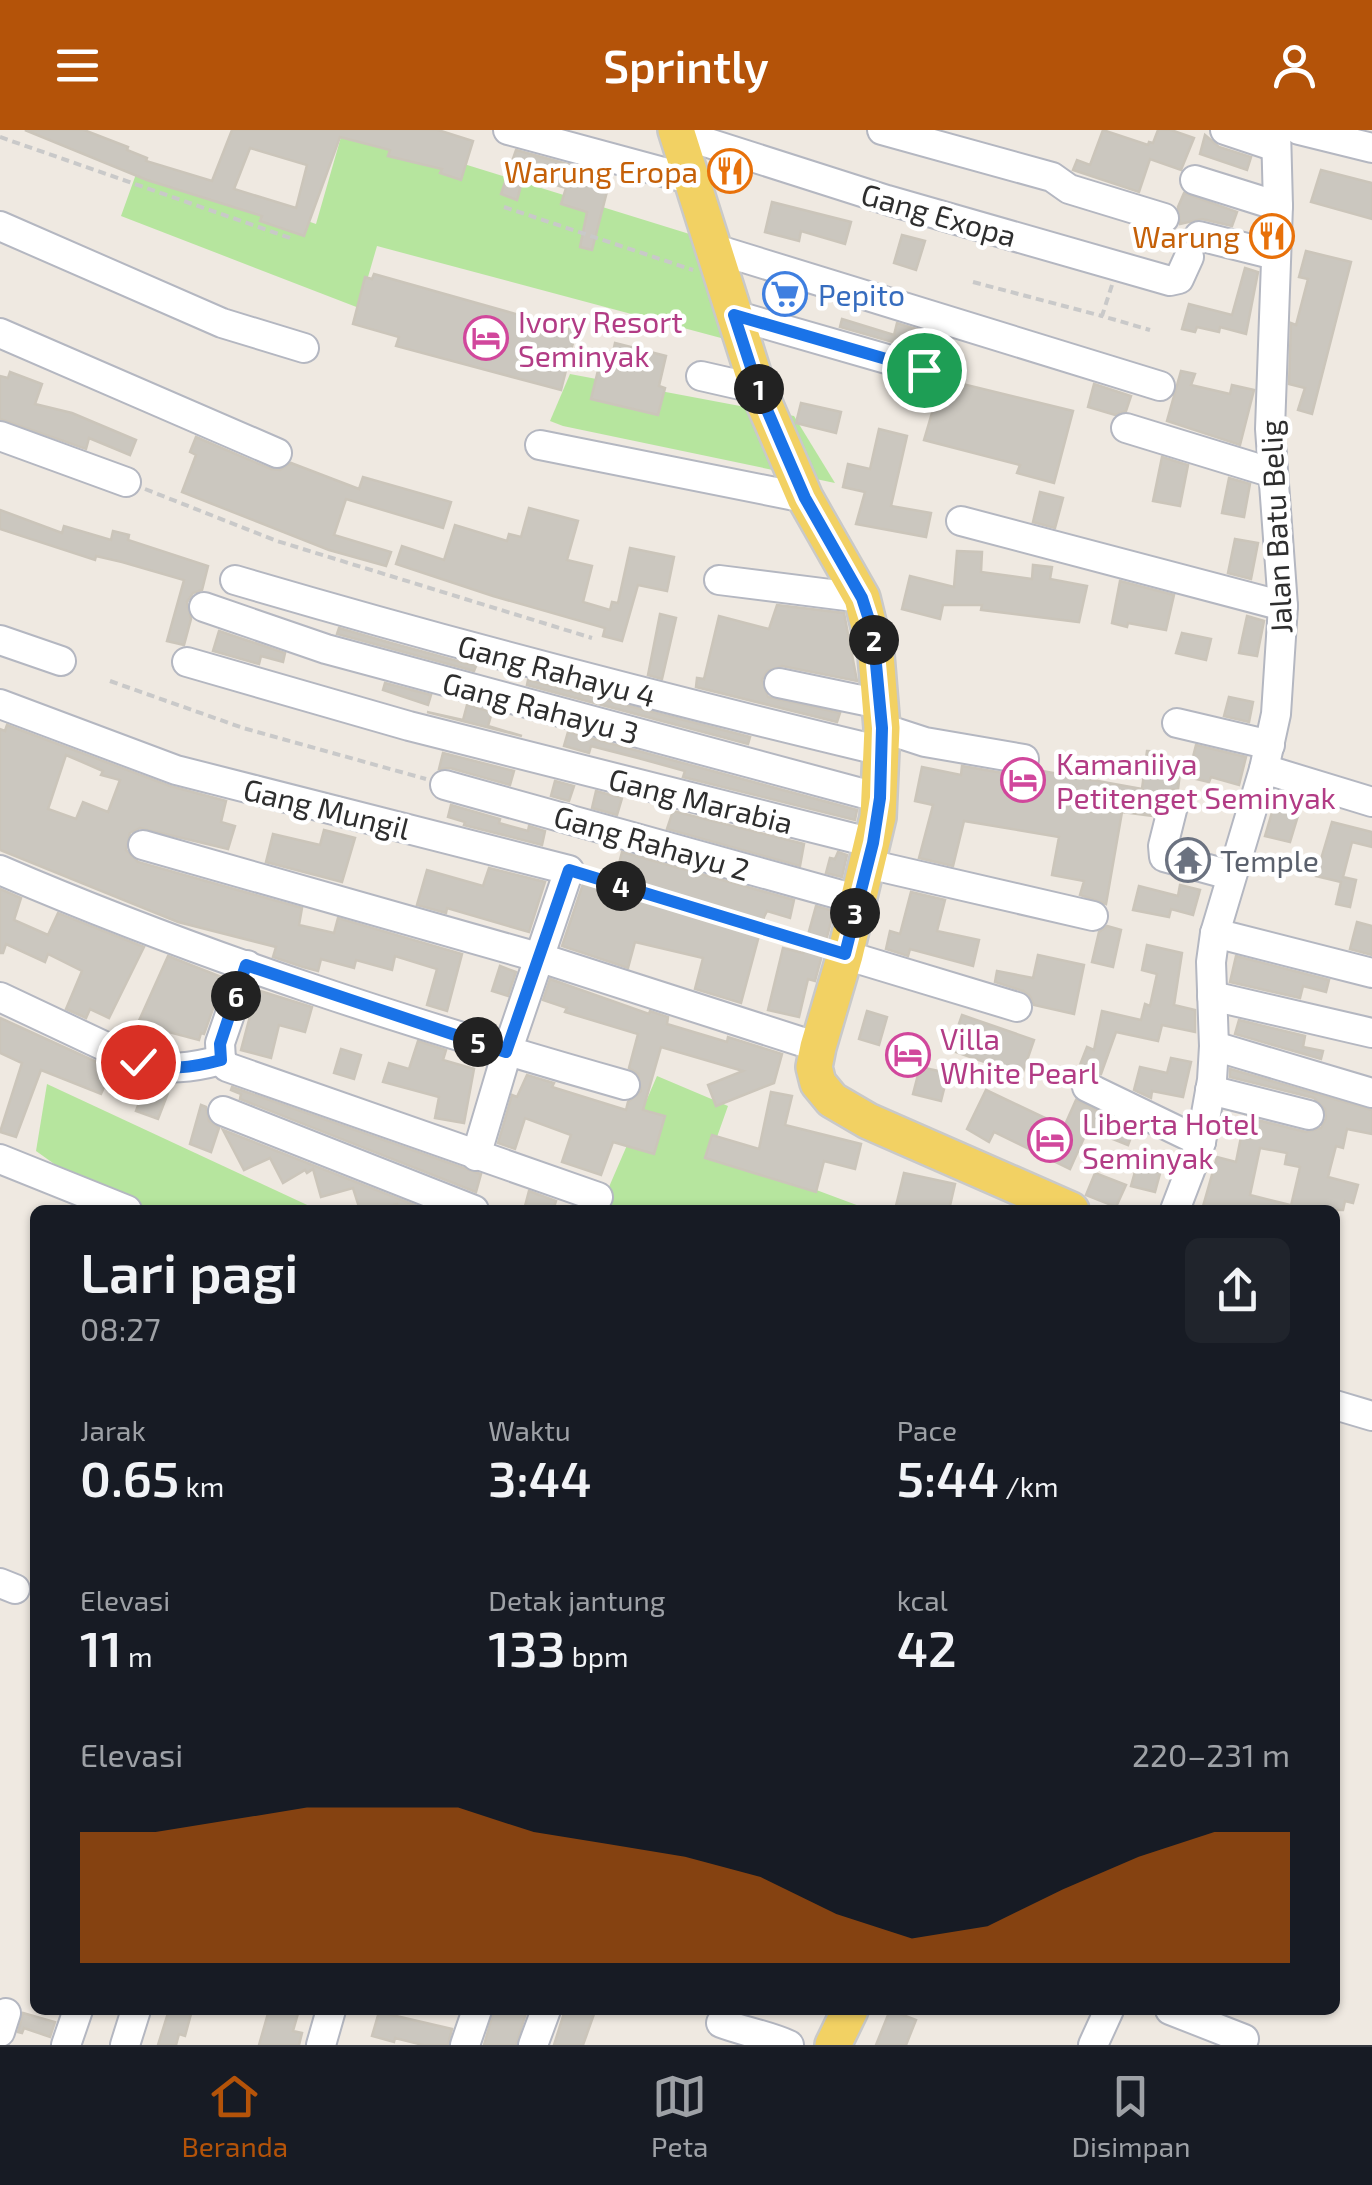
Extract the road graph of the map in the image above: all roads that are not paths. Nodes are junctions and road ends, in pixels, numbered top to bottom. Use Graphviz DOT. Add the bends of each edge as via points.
graph roads {
  1 [pos="508,130"];
  2 [pos="882,130"];
  3 [pos="1225,130"];
  4 [pos="1299,130"];
  5 [pos="676,132"];
  6 [pos="1276,139"];
  7 [pos="1372,148"];
  8 [pos="689,179"];
  9 [pos="1195,180"];
  10 [pos="1278,206"];
  11 [pos="1164,218"];
  12 [pos="0,226"];
  13 [pos="1276,255"];
  14 [pos="717,264"];
  15 [pos="734,315"];
  16 [pos="0,333"];
  17 [pos="304,348"];
  18 [pos="924,370"];
  19 [pos="702,376"];
  20 [pos="1160,386"];
  21 [pos="758,389"];
  22 [pos="1126,428"];
  23 [pos="0,436"];
  24 [pos="540,445"];
  25 [pos="277,453"];
  26 [pos="1274,473"];
  27 [pos="126,482"];
  28 [pos="805,498"];
  29 [pos="961,521"];
  30 [pos="235,580"];
  31 [pos="719,580"];
  32 [pos="862,598"];
  33 [pos="1283,606"];
  34 [pos="204,608"];
  35 [pos="0,640"];
  36 [pos="61,661"];
  37 [pos="188,662"];
  38 [pos="779,683"];
  39 [pos="0,704"];
  40 [pos="1177,724"];
  41 [pos="881,728"];
  42 [pos="1267,757"];
  43 [pos="530,758"];
  44 [pos="1024,759"];
  45 [pos="445,784"];
  46 [pos="880,798"];
  47 [pos="1372,802"];
  48 [pos="1173,806"];
  49 [pos="143,844"];
  50 [pos="870,854"];
  51 [pos="0,870"];
  52 [pos="1230,876"];
  53 [pos="859,900"];
  54 [pos="1094,916"];
  55 [pos="1215,932"];
  56 [pos="845,954"];
  57 [pos="541,958"];
  58 [pos="246,965"];
  59 [pos="1372,973"];
  60 [pos="1212,996"];
  61 [pos="0,997"];
  62 [pos="1017,1007"];
  63 [pos="1372,1032"];
  64 [pos="1214,1046"];
  65 [pos="818,1047"];
  66 [pos="506,1052"];
  67 [pos="221,1060"];
  68 [pos="624,1085"];
  69 [pos="1087,1087"];
  70 [pos="1210,1090"];
  71 [pos="1372,1092"];
  72 [pos="223,1110"];
  73 [pos="1309,1114"];
  74 [pos="1201,1142"];
  75 [pos="476,1156"];
  76 [pos="0,1159"];
  77 [pos="598,1197"];
  78 [pos="115,1205"];
  79 [pos="461,1205"];
  80 [pos="1060,1205"];
  81 [pos="1176,1205"];
  82 [pos="1340,1406"];
  83 [pos="1372,1416"];
  84 [pos="76,2015"];
  85 [pos="134,2015"];
  86 [pos="330,2015"];
  87 [pos="475,2015"];
  88 [pos="544,2015"];
  89 [pos="848,2015"];
  90 [pos="1107,2015"];
  91 [pos="1183,2015"];
  92 [pos="721,2023"];
  93 [pos="1244,2038"];
  94 [pos="66,2045"];
  95 [pos="125,2045"];
  96 [pos="321,2045"];
  97 [pos="465,2045"];
  98 [pos="533,2045"];
  99 [pos="789,2045"];
  100 [pos="834,2045"];
  101 [pos="1093,2045"];
  1 -- 8 [label="street"];
  2 -- 11 [label="street" via="1052,177 1069,189"];
  3 -- 6 [label="street"];
  4 -- 7 [label="street"];
  5 -- 8 [label="main road"];
  5 -- 13 [label="street, Gang Exopa" via="1176,282 1194,246"];
  6 -- 10 [label="street, Jalan Batu Belig"];
  8 -- 14 [label="main road"];
  9 -- 10 [label="street"];
  10 -- 13 [label="street, Jalan Batu Belig"];
  12 -- 17 [label="street" via="222,323"];
  13 -- 26 [label="street, Jalan Batu Belig" via="1269,394"];
  14 -- 15 [label="main road"];
  14 -- 20 [label="street"];
  15 -- 18 [label="street"];
  15 -- 21 [label="main road"];
  16 -- 25 [label="street"];
  19 -- 21 [label="street"];
  21 -- 28 [label="main road"];
  22 -- 26 [label="street"];
  23 -- 27 [label="street"];
  24 -- 28 [label="street"];
  26 -- 33 [label="street, Jalan Batu Belig"];
  28 -- 32 [label="main road"];
  29 -- 33 [label="street"];
  30 -- 41 [label="street, Gang Rahayu 4" via="677,702"];
  31 -- 32 [label="street"];
  32 -- 41 [label="main road" via="873,632"];
  33 -- 42 [label="street, Jalan Batu Belig"];
  34 -- 46 [label="street, Gang Rahayu 3" via="326,649"];
  35 -- 36 [label="street"];
  37 -- 43 [label="street, Gang Rahayu 3"];
  38 -- 41 [label="street"];
  39 -- 57 [label="street, Gang Mungil" via="176,770 569,870"];
  40 -- 42 [label="street"];
  41 -- 44 [label="street"];
  41 -- 46 [label="main road"];
  42 -- 47 [label="street"];
  42 -- 52 [label="street, Jalan Batu Belig"];
  43 -- 50 [label="street, Gang Marabia"];
  45 -- 53 [label="street, Gang Rahayu 2"];
  46 -- 50 [label="main road"];
  48 -- 52 [label="street" via="1164,857"];
  49 -- 57 [label="street"];
  50 -- 53 [label="main road"];
  50 -- 54 [label="street, Gang Marabia"];
  51 -- 58 [label="street"];
  52 -- 55 [label="street, Jalan Batu Belig"];
  53 -- 56 [label="main road"];
  55 -- 59 [label="street"];
  55 -- 60 [label="street, Jalan Batu Belig"];
  56 -- 62 [label="street"];
  56 -- 65 [label="main road"];
  57 -- 65 [label="street"];
  57 -- 66 [label="street"];
  58 -- 66 [label="street"];
  58 -- 67 [label="street" via="220,1044"];
  60 -- 63 [label="street"];
  60 -- 64 [label="street, Jalan Batu Belig"];
  61 -- 67 [label="street" via="162,1070"];
  64 -- 70 [label="street, Jalan Batu Belig"];
  64 -- 71 [label="street"];
  65 -- 80 [label="main road" via="814,1068 832,1100"];
  66 -- 68 [label="street"];
  66 -- 75 [label="street"];
  67 -- 75 [label="street" via="227,1068"];
  69 -- 74 [label="street"];
  70 -- 73 [label="street"];
  70 -- 74 [label="street, Jalan Batu Belig"];
  72 -- 79 [label="street"];
  74 -- 81 [label="street, Jalan Batu Belig"];
  75 -- 77 [label="street"];
  76 -- 78 [label="street"];
  82 -- 83 [label="street"];
  84 -- 94 [label="street"];
  85 -- 95 [label="street"];
  86 -- 96 [label="street"];
  87 -- 97 [label="street"];
  88 -- 98 [label="street"];
  89 -- 100 [label="main road"];
  90 -- 101 [label="street"];
  91 -- 93 [label="street"];
  92 -- 99 [label="street"];
}
